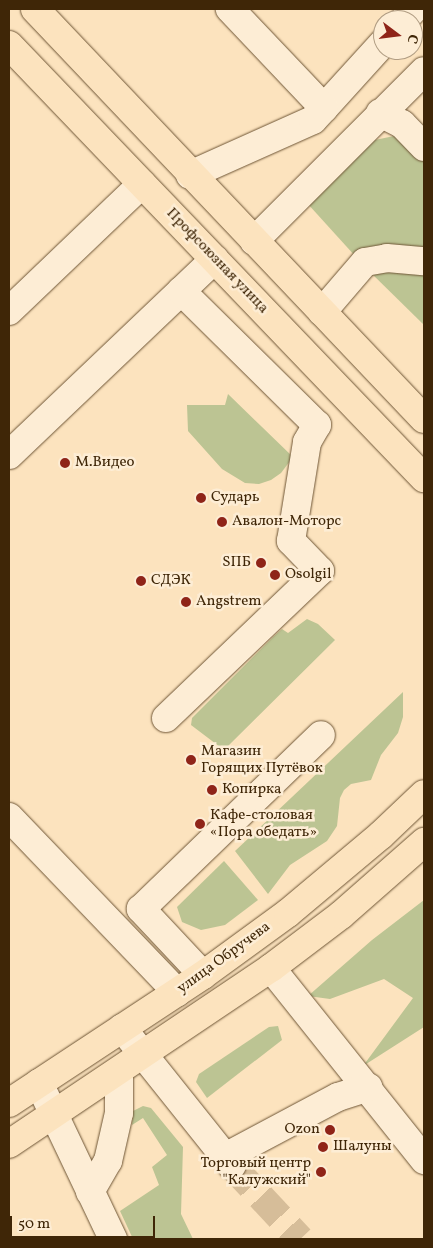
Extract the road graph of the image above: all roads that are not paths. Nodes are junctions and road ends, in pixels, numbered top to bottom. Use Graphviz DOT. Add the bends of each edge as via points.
graph roads {
  1 [pos="35,9"];
  2 [pos="230,9"];
  3 [pos="9,45"];
  4 [pos="373,54"];
  5 [pos="424,70"];
  6 [pos="324,108"];
  7 [pos="380,112"];
  8 [pos="424,147"];
  9 [pos="190,174"];
  10 [pos="142,184"];
  11 [pos="254,241"];
  12 [pos="215,259"];
  13 [pos="424,261"];
  14 [pos="181,291"];
  15 [pos="9,311"];
  16 [pos="322,312"];
  17 [pos="424,419"];
  18 [pos="9,455"];
  19 [pos="424,478"];
  20 [pos="166,718"];
  21 [pos="321,735"];
  22 [pos="424,794"];
  23 [pos="9,817"];
  24 [pos="424,842"];
  25 [pos="271,968"];
  26 [pos="203,975"];
  27 [pos="177,992"];
  28 [pos="122,1028"];
  29 [pos="143,1056"];
  30 [pos="119,1073"];
  31 [pos="39,1083"];
  32 [pos="368,1088"];
  33 [pos="9,1103"];
  34 [pos="55,1114"];
  35 [pos="9,1144"];
  36 [pos="424,1160"];
  37 [pos="90,1192"];
  38 [pos="113,1239"];
  1 -- 9 [label="main road"];
  2 -- 6 [label="street"];
  3 -- 10 [label="main road, Профсоюзная улица"];
  4 -- 6 [label="street"];
  5 -- 7 [label="street"];
  6 -- 9 [label="street" via="313,120"];
  7 -- 8 [label="street" via="402,124"];
  7 -- 11 [label="street"];
  9 -- 11 [label="main road"];
  10 -- 12 [label="main road, Профсоюзная улица"];
  10 -- 15 [label="street"];
  11 -- 16 [label="main road"];
  12 -- 14 [label="street"];
  12 -- 19 [label="main road, Профсоюзная улица"];
  13 -- 16 [label="street" via="387,258 365,262"];
  14 -- 18 [label="street"];
  14 -- 20 [label="street" via="317,425 307,442 291,541 320,571"];
  16 -- 17 [label="main road"];
  21 -- 26 [label="street" via="142,909"];
  22 -- 26 [label="main road, улица Обручева" via="381,835 288,912"];
  23 -- 27 [label="street"];
  24 -- 25 [label="main road" via="341,915"];
  25 -- 29 [label="main road"];
  25 -- 32 [label="street"];
  26 -- 27 [label="main road, улица Обручева"];
  27 -- 28 [label="main road, улица Обручева"];
  28 -- 29 [label="street"];
  28 -- 31 [label="main road, улица Обручева"];
  29 -- 30 [label="main road"];
  29 -- 32 [label="street" via="228,1162 338,1097"];
  30 -- 34 [label="main road"];
  30 -- 37 [label="street" via="121,1102 108,1161"];
  31 -- 33 [label="main road, улица Обручева"];
  31 -- 34 [label="street"];
  32 -- 36 [label="street"];
  34 -- 35 [label="main road"];
  34 -- 37 [label="street"];
  37 -- 38 [label="street"];
}
